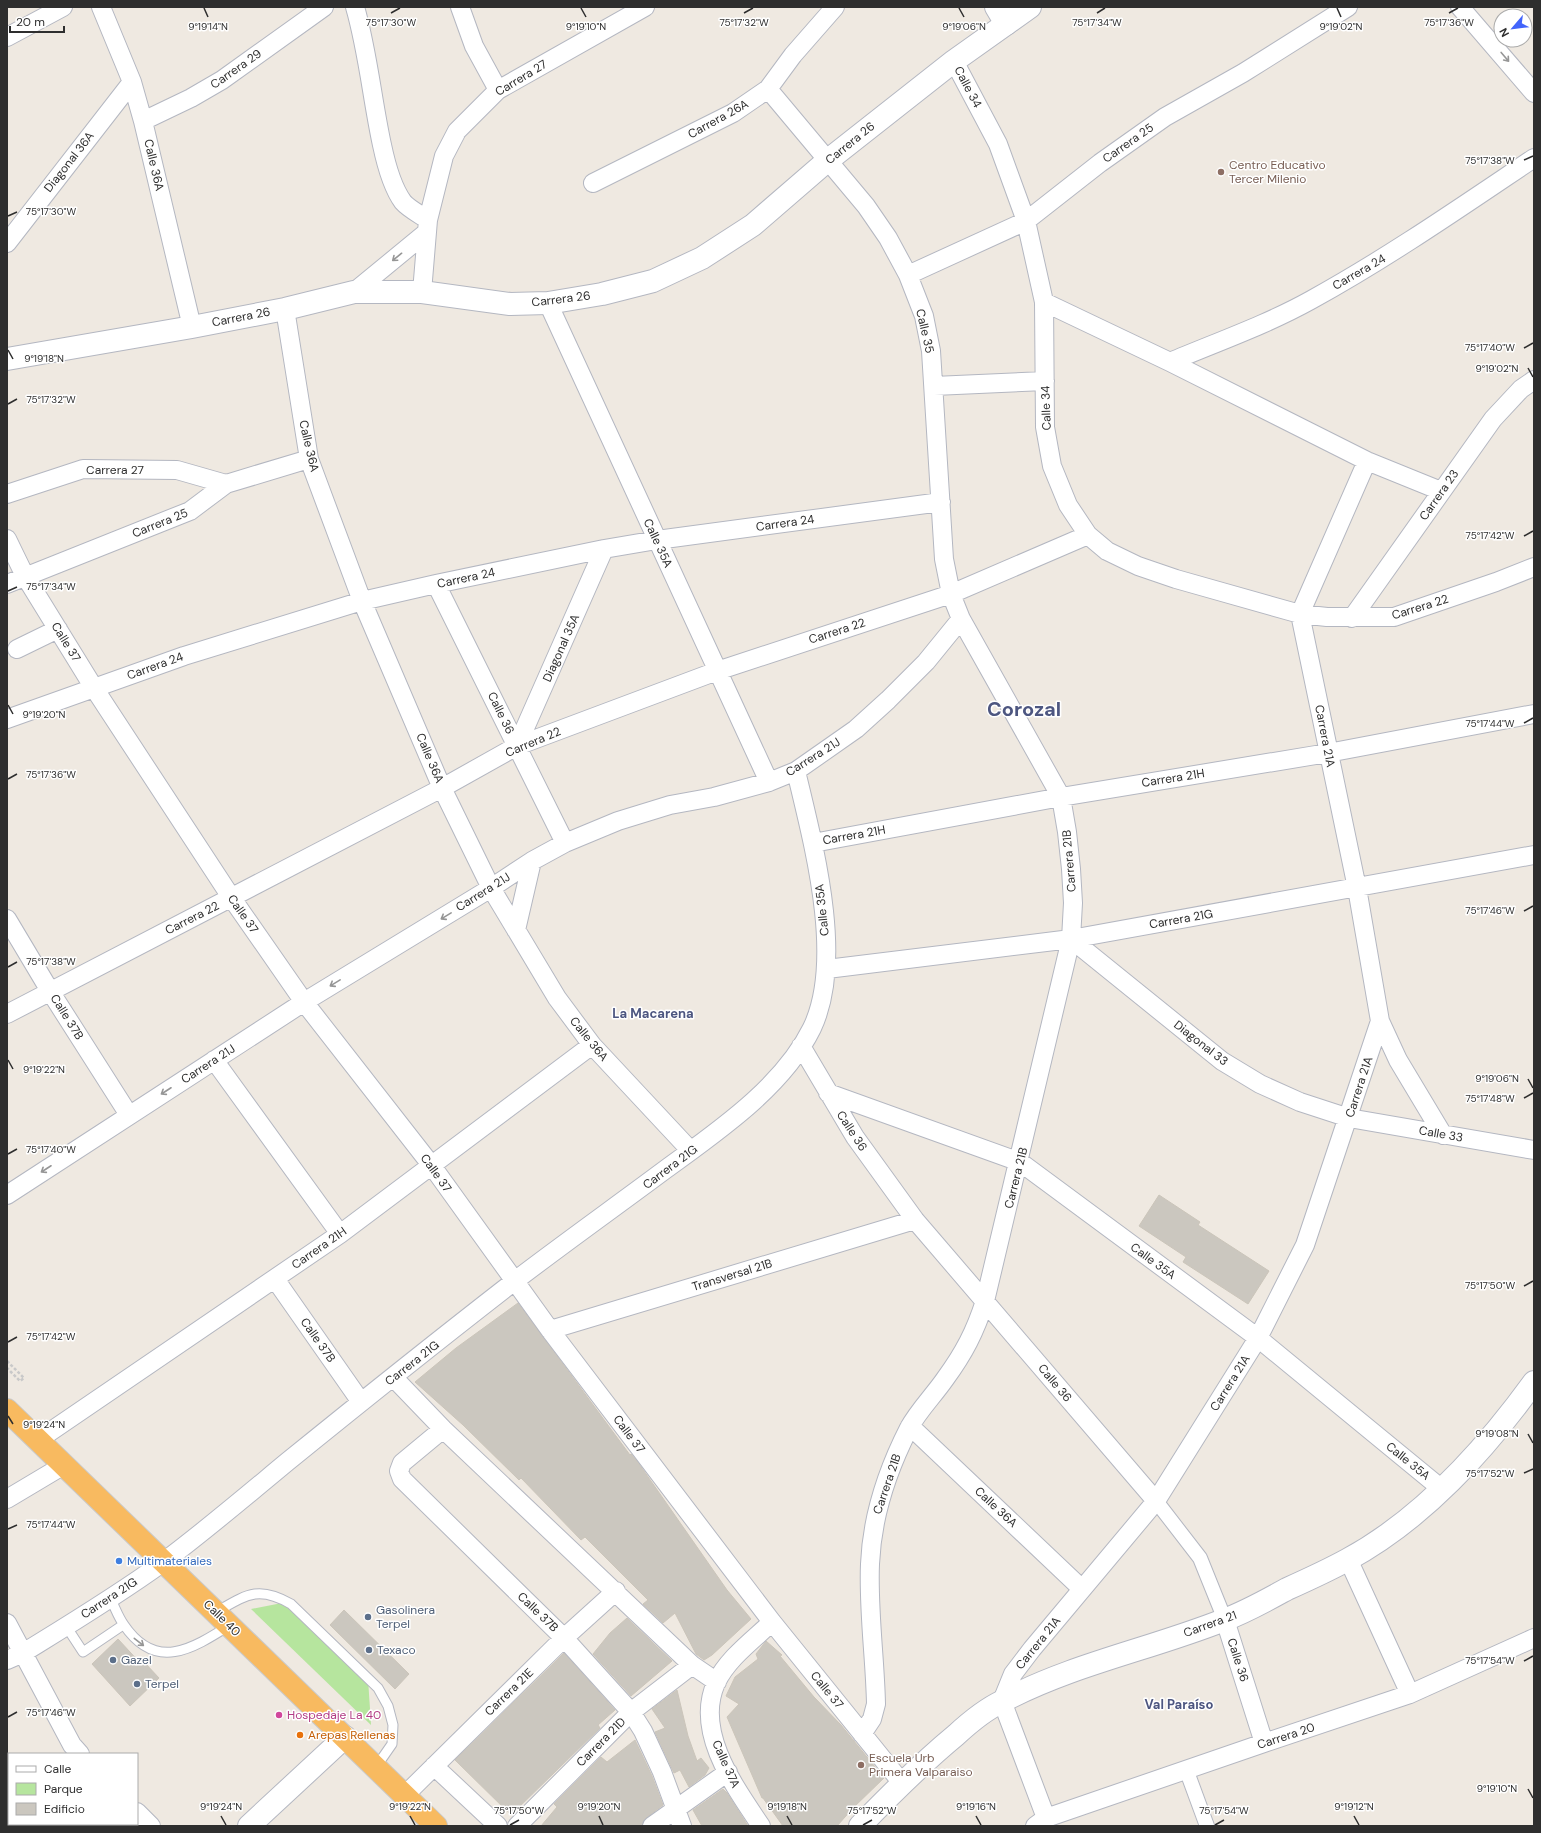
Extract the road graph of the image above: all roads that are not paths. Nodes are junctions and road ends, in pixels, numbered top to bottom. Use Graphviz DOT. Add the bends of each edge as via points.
graph roads {
  1 [pos="63,7"];
  2 [pos="101,7"];
  3 [pos="324,7"];
  4 [pos="355,7"];
  5 [pos="460,7"];
  6 [pos="645,7"];
  7 [pos="835,7"];
  8 [pos="1030,7"];
  9 [pos="1348,7"];
  10 [pos="1460,7"];
  11 [pos="1001,15"];
  12 [pos="7,37"];
  13 [pos="954,61"];
  14 [pos="132,82"];
  15 [pos="768,89"];
  16 [pos="498,90"];
  17 [pos="1534,93"];
  18 [pos="143,121"];
  19 [pos="1534,158"];
  20 [pos="827,161"];
  21 [pos="593,182"];
  22 [pos="1026,221"];
  23 [pos="428,226"];
  24 [pos="8,240"];
  25 [pos="908,275"];
  26 [pos="354,292"];
  27 [pos="422,292"];
  28 [pos="1044,302"];
  29 [pos="548,303"];
  30 [pos="285,309"];
  31 [pos="192,327"];
  32 [pos="7,359"];
  33 [pos="1170,362"];
  34 [pos="1534,380"];
  35 [pos="1045,381"];
  36 [pos="934,386"];
  37 [pos="309,459"];
  38 [pos="1367,461"];
  39 [pos="226,484"];
  40 [pos="1441,491"];
  41 [pos="7,494"];
  42 [pos="941,502"];
  43 [pos="1088,535"];
  44 [pos="7,539"];
  45 [pos="657,540"];
  46 [pos="604,549"];
  47 [pos="1534,568"];
  48 [pos="25,576"];
  49 [pos="7,584"];
  50 [pos="436,584"];
  51 [pos="951,594"];
  52 [pos="362,601"];
  53 [pos="1300,614"];
  54 [pos="1352,618"];
  55 [pos="961,619"];
  56 [pos="58,629"];
  57 [pos="17,649"];
  58 [pos="717,671"];
  59 [pos="94,688"];
  60 [pos="1534,714"];
  61 [pos="7,719"];
  62 [pos="517,746"];
  63 [pos="1328,753"];
  64 [pos="796,771"];
  65 [pos="769,782"];
  66 [pos="442,788"];
  67 [pos="1061,797"];
  68 [pos="813,842"];
  69 [pos="566,843"];
  70 [pos="1534,855"];
  71 [pos="532,861"];
  72 [pos="491,888"];
  73 [pos="1357,888"];
  74 [pos="231,897"];
  75 [pos="7,918"];
  76 [pos="516,930"];
  77 [pos="1071,939"];
  78 [pos="827,969"];
  79 [pos="50,991"];
  80 [pos="304,1002"];
  81 [pos="7,1014"];
  82 [pos="1380,1022"];
  83 [pos="592,1046"];
  84 [pos="801,1046"];
  85 [pos="214,1060"];
  86 [pos="828,1093"];
  87 [pos="129,1115"];
  88 [pos="1349,1118"];
  89 [pos="1443,1135"];
  90 [pos="1534,1150"];
  91 [pos="691,1151"];
  92 [pos="1020,1162"];
  93 [pos="432,1166"];
  94 [pos="7,1195"];
  95 [pos="915,1220"];
  96 [pos="340,1234"];
  97 [pos="275,1279"];
  98 [pos="514,1282"];
  99 [pos="985,1301"];
  100 [pos="550,1330"];
  101 [pos="1258,1338"];
  102 [pos="393,1378"];
  103 [pos="1534,1382"];
  104 [pos="361,1402"];
  105 [pos="7,1410"];
  106 [pos="910,1426"];
  107 [pos="443,1429"];
  108 [pos="38,1440"];
  109 [pos="64,1465"];
  110 [pos="1443,1490"];
  111 [pos="7,1499"];
  112 [pos="1156,1501"];
  113 [pos="1348,1559"];
  114 [pos="164,1562"];
  115 [pos="1082,1589"];
  116 [pos="616,1591"];
  117 [pos="110,1598"];
  118 [pos="223,1619"];
  119 [pos="1225,1620"];
  120 [pos="772,1622"];
  121 [pos="7,1623"];
  122 [pos="123,1625"];
  123 [pos="66,1626"];
  124 [pos="564,1638"];
  125 [pos="1534,1638"];
  126 [pos="15,1656"];
  127 [pos="692,1665"];
  128 [pos="717,1682"];
  129 [pos="1410,1694"];
  130 [pos="1002,1701"];
  131 [pos="631,1712"];
  132 [pos="862,1734"];
  133 [pos="345,1737"];
  134 [pos="1264,1743"];
  135 [pos="72,1751"];
  136 [pos="434,1766"];
  137 [pos="376,1767"];
  138 [pos="1186,1769"];
  139 [pos="728,1772"];
  140 [pos="902,1783"];
  141 [pos="405,1795"];
  142 [pos="676,1808"];
  143 [pos="138,1813"];
  144 [pos="1040,1822"];
  145 [pos="151,1826"];
  146 [pos="249,1826"];
  147 [pos="436,1826"];
  148 [pos="498,1826"];
  149 [pos="517,1826"];
  150 [pos="652,1826"];
  151 [pos="682,1826"];
  152 [pos="761,1826"];
  153 [pos="860,1826"];
  154 [pos="1207,1826"];
  1 -- 12 [label="street"];
  2 -- 14 [label="street, Calle 36A"];
  3 -- 18 [label="street, Carrera 29" via="222,80"];
  4 -- 23 [label="street" via="386,160 404,203"];
  5 -- 16 [label="street" via="474,46"];
  6 -- 16 [label="street, Carrera 27"];
  7 -- 15 [label="street, Carrera 26A"];
  8 -- 11 [label="main road, Carrera 26"];
  9 -- 22 [label="street, Carrera 25" via="1243,73 1165,117 1100,163"];
  10 -- 17 [label="street, one-way"];
  11 -- 13 [label="main road, Carrera 26"];
  13 -- 20 [label="main road, Carrera 26"];
  13 -- 22 [label="street, Calle 34" via="998,144"];
  14 -- 18 [label="street, Calle 36A"];
  14 -- 24 [label="street, Diagonal 36A"];
  15 -- 20 [label="street, Calle 35"];
  15 -- 21 [label="street, Carrera 26A" via="733,113"];
  16 -- 23 [label="street, Carrera 27" via="457,131 444,156"];
  18 -- 31 [label="street, Calle 36A"];
  19 -- 33 [label="street, Carrera 24" via="1389,255 1310,300 1259,326"];
  20 -- 25 [label="street, Calle 35" via="866,206 888,238"];
  20 -- 29 [label="main road, Carrera 26" via="753,225 702,258 653,281 602,294"];
  22 -- 25 [label="street, Carrera 25"];
  22 -- 28 [label="street, Calle 34"];
  23 -- 26 [label="street, one-way"];
  23 -- 27 [label="street, Carrera 27"];
  25 -- 36 [label="street, Calle 35" via="924,316"];
  26 -- 27 [label="main road, Carrera 26"];
  26 -- 30 [label="main road, Carrera 26"];
  27 -- 29 [label="main road, Carrera 26" via="510,304"];
  28 -- 33 [label="street"];
  28 -- 35 [label="street, Calle 34"];
  29 -- 45 [label="street, Calle 35A"];
  30 -- 31 [label="main road, Carrera 26"];
  30 -- 37 [label="street, Calle 36A"];
  31 -- 32 [label="main road, Carrera 26"];
  33 -- 38 [label="street"];
  34 -- 40 [label="street, Carrera 23" via="1521,389 1493,419"];
  35 -- 36 [label="street"];
  35 -- 43 [label="street, Calle 34" via="1045,428 1052,466 1068,505"];
  36 -- 42 [label="street, Calle 35"];
  37 -- 39 [label="street, Carrera 25"];
  37 -- 52 [label="street, Calle 36A"];
  38 -- 40 [label="street"];
  38 -- 53 [label="street"];
  39 -- 41 [label="street, Carrera 27" via="177,470 83,469"];
  39 -- 48 [label="street, Carrera 25" via="190,511"];
  40 -- 54 [label="street, Carrera 23"];
  42 -- 45 [label="street, Carrera 24"];
  42 -- 51 [label="street, Calle 35" via="944,559"];
  43 -- 51 [label="street, Carrera 22"];
  43 -- 53 [label="street, Calle 34" via="1107,551 1138,566"];
  44 -- 48 [label="street, Calle 37"];
  45 -- 46 [label="street, Carrera 24"];
  45 -- 58 [label="street, Calle 35A"];
  46 -- 50 [label="street, Carrera 24"];
  46 -- 62 [label="street, Diagonal 35A"];
  47 -- 54 [label="street, Carrera 22" via="1394,617"];
  48 -- 49 [label="street, Carrera 25"];
  48 -- 56 [label="street, Calle 37"];
  50 -- 52 [label="street, Carrera 24"];
  50 -- 62 [label="street, Calle 36"];
  51 -- 55 [label="street, Calle 35"];
  51 -- 58 [label="street, Carrera 22"];
  52 -- 59 [label="street, Carrera 24" via="184,656"];
  52 -- 66 [label="street, Calle 36A"];
  53 -- 54 [label="street, Carrera 22"];
  53 -- 63 [label="street, Carrera 21A"];
  55 -- 64 [label="street, Carrera 21J" via="926,662 888,700 856,729"];
  55 -- 67 [label="street, Carrera 21B"];
  56 -- 57 [label="street"];
  56 -- 59 [label="street, Calle 37"];
  58 -- 62 [label="street, Carrera 22"];
  58 -- 65 [label="street, Calle 35A"];
  59 -- 61 [label="street, Carrera 24"];
  59 -- 74 [label="street, Calle 37"];
  60 -- 63 [label="street, Carrera 21H"];
  62 -- 66 [label="street, Carrera 22"];
  62 -- 69 [label="street, Calle 36"];
  63 -- 67 [label="street, Carrera 21H"];
  63 -- 73 [label="street, Carrera 21A"];
  64 -- 65 [label="street, Carrera 21J"];
  64 -- 68 [label="street, Calle 35A"];
  65 -- 69 [label="street, Carrera 21J" via="714,797 670,805 618,821"];
  66 -- 72 [label="street, Calle 36A"];
  66 -- 74 [label="street, Carrera 22"];
  67 -- 68 [label="street, Carrera 21H"];
  67 -- 77 [label="street, Carrera 21B" via="1072,869"];
  68 -- 78 [label="street, Calle 35A" via="823,906"];
  69 -- 71 [label="street, Carrera 21J"];
  70 -- 73 [label="street, Carrera 21G"];
  71 -- 72 [label="street, Carrera 21J"];
  71 -- 76 [label="street"];
  72 -- 76 [label="street, Calle 36A"];
  72 -- 80 [label="street, Carrera 21J, one-way"];
  73 -- 77 [label="street, Carrera 21G"];
  73 -- 82 [label="street, Carrera 21A"];
  74 -- 79 [label="street, Carrera 22"];
  74 -- 80 [label="street, Calle 37"];
  75 -- 79 [label="street, Calle 37B"];
  76 -- 83 [label="street, Calle 36A" via="557,998"];
  77 -- 78 [label="street, Carrera 21G"];
  77 -- 88 [label="street, Diagonal 33" via="1222,1061 1286,1096"];
  77 -- 92 [label="street, Carrera 21B"];
  78 -- 84 [label="street, Calle 35A" via="813,1026"];
  79 -- 81 [label="street, Carrera 22"];
  79 -- 87 [label="street, Calle 37B"];
  80 -- 85 [label="street, Carrera 21J"];
  80 -- 93 [label="street, Calle 37"];
  82 -- 88 [label="street, Carrera 21A"];
  82 -- 89 [label="street, Carrera 21A" via="1398,1060"];
  83 -- 91 [label="street, Calle 36A"];
  83 -- 93 [label="street, Carrera 21H"];
  84 -- 86 [label="street, Calle 36"];
  84 -- 91 [label="street, Carrera 21G" via="768,1086 737,1116"];
  85 -- 87 [label="street, Carrera 21J, one-way"];
  85 -- 96 [label="street"];
  86 -- 92 [label="street, Calle 35A"];
  86 -- 95 [label="street, Calle 36" via="855,1137"];
  87 -- 94 [label="street, Carrera 21J, one-way"];
  88 -- 89 [label="street, Calle 33"];
  88 -- 101 [label="street, Carrera 21A" via="1305,1245"];
  89 -- 90 [label="street, Calle 33"];
  91 -- 98 [label="street, Carrera 21G"];
  92 -- 99 [label="street, Carrera 21B"];
  92 -- 101 [label="street, Calle 35A"];
  93 -- 96 [label="street, Carrera 21H"];
  93 -- 98 [label="street, Calle 37"];
  95 -- 99 [label="street, Calle 36"];
  95 -- 100 [label="street, Transversal 21B"];
  96 -- 97 [label="street, Carrera 21H"];
  97 -- 104 [label="street, Calle 37B"];
  97 -- 108 [label="street, Carrera 21H"];
  98 -- 100 [label="street, Calle 37"];
  98 -- 102 [label="street, Carrera 21G"];
  99 -- 106 [label="street, Carrera 21B" via="975,1332 961,1356"];
  99 -- 112 [label="street, Calle 36"];
  100 -- 120 [label="street, Calle 37"];
  101 -- 110 [label="street, Calle 35A"];
  101 -- 112 [label="street, Carrera 21A"];
  102 -- 104 [label="street, Carrera 21G"];
  102 -- 107 [label="street"];
  103 -- 110 [label="main road, Carrera 21"];
  104 -- 114 [label="street, Carrera 21G"];
  105 -- 108 [label="highway, Calle 40"];
  106 -- 115 [label="street, Calle 36A"];
  106 -- 132 [label="street, Carrera 21B" via="892,1464 880,1498 874,1528 870,1599 876,1704 872,1719"];
  107 -- 116 [label="street"];
  107 -- 124 [label="street, Calle 37B" via="402,1463 399,1470 402,1479"];
  108 -- 109 [label="highway, Calle 40"];
  109 -- 111 [label="street"];
  109 -- 114 [label="highway, Calle 40"];
  110 -- 113 [label="main road, Carrera 21" via="1398,1526"];
  112 -- 115 [label="street, Carrera 21A"];
  112 -- 119 [label="street, Calle 36" via="1200,1558"];
  113 -- 119 [label="main road, Carrera 21"];
  113 -- 129 [label="street"];
  114 -- 117 [label="street, Carrera 21G"];
  114 -- 118 [label="highway, Calle 40"];
  115 -- 130 [label="street, Carrera 21A" via="1013,1674"];
  116 -- 124 [label="street, Carrera 21E"];
  116 -- 127 [label="street"];
  117 -- 122 [label="lane"];
  117 -- 123 [label="street, Carrera 21G"];
  122 -- 118 [label="lane, one-way" via="136,1640 152,1651 165,1653 180,1652 197,1646"];
  118 -- 133 [label="highway, Calle 40"];
  118 -- 137 [label="lane" via="242,1597 267,1593 278,1596 302,1614 378,1688 388,1706 393,1725 392,1744"];
  119 -- 130 [label="main road, Carrera 21" via="1099,1662"];
  119 -- 134 [label="street, Calle 36"];
  120 -- 128 [label="street, Calle 37A" via="729,1663"];
  120 -- 132 [label="street, Calle 37"];
  121 -- 126 [label="street"];
  122 -- 123 [label="lane" via="83,1652"];
  123 -- 126 [label="street, Carrera 21G"];
  124 -- 131 [label="street, Calle 37B"];
  124 -- 136 [label="street, Carrera 21E"];
  125 -- 129 [label="street, Carrera 20"];
  126 -- 135 [label="street"];
  127 -- 128 [label="street"];
  127 -- 131 [label="street, Carrera 21D"];
  128 -- 139 [label="street, Calle 37A" via="711,1700 710,1721 716,1745"];
  129 -- 134 [label="street, Carrera 20"];
  130 -- 140 [label="main road, Carrera 21" via="970,1723"];
  130 -- 144 [label="street"];
  131 -- 142 [label="street, Calle 37B" via="643,1731"];
  131 -- 149 [label="street, Carrera 21D"];
  132 -- 140 [label="street, Calle 37"];
  133 -- 137 [label="highway, Calle 40"];
  133 -- 146 [label="main road"];
  134 -- 138 [label="street, Carrera 20"];
  136 -- 141 [label="street, Carrera 21E"];
  136 -- 148 [label="street"];
  137 -- 141 [label="highway, Calle 40"];
  138 -- 144 [label="street, Carrera 20"];
  138 -- 154 [label="street"];
  139 -- 142 [label="street"];
  139 -- 152 [label="street, Calle 37A"];
  140 -- 153 [label="main road, Carrera 21"];
  141 -- 147 [label="highway, Calle 40"];
  142 -- 150 [label="street"];
  142 -- 151 [label="street, Calle 37B"];
  143 -- 145 [label="street"];
}
